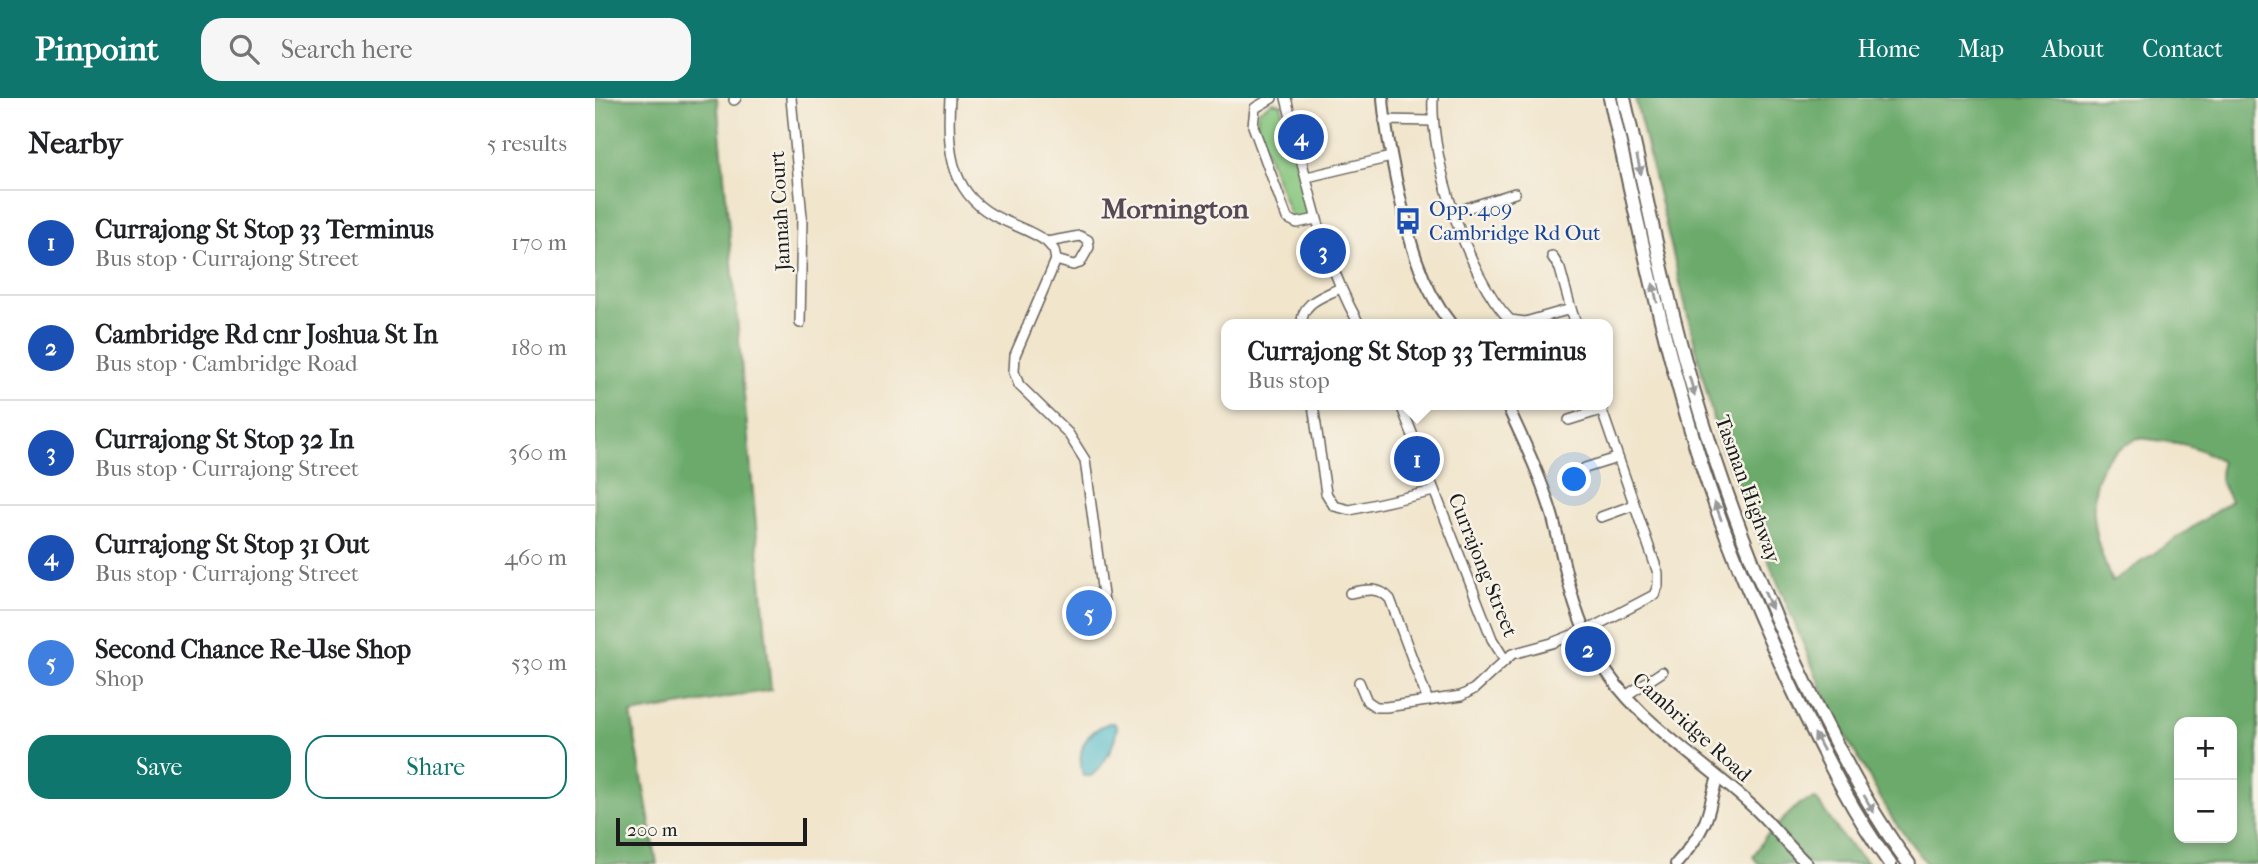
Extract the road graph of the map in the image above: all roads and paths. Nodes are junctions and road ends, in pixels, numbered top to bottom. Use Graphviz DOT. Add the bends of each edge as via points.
graph roads {
  1 [pos="791,98"];
  2 [pos="950,98"];
  3 [pos="1272,98"];
  4 [pos="1286,98"];
  5 [pos="1383,98"];
  6 [pos="1433,98"];
  7 [pos="1610,98"];
  8 [pos="1624,98"];
  9 [pos="1384,120"];
  10 [pos="1432,121"];
  11 [pos="1391,157"];
  12 [pos="1307,177"];
  13 [pos="1515,193"];
  14 [pos="1454,212"];
  15 [pos="1316,219"];
  16 [pos="1047,242"];
  17 [pos="1552,256"];
  18 [pos="1056,260"];
  19 [pos="1340,288"];
  20 [pos="1571,309"];
  21 [pos="1302,319"];
  22 [pos="1356,319"];
  23 [pos="1448,319"];
  24 [pos="1509,319"];
  25 [pos="1536,319"];
  26 [pos="1574,319"];
  27 [pos="800,323"];
  28 [pos="1314,410"];
  29 [pos="1403,410"];
  30 [pos="1509,410"];
  31 [pos="1596,410"];
  32 [pos="1602,410"];
  33 [pos="1569,420"];
  34 [pos="1617,458"];
  35 [pos="1585,468"];
  36 [pos="1434,491"];
  37 [pos="1634,505"];
  38 [pos="1601,517"];
  39 [pos="1350,593"];
  40 [pos="1107,625"];
  41 [pos="1583,630"];
  42 [pos="1505,660"];
  43 [pos="1662,672"];
  44 [pos="1359,681"];
  45 [pos="1626,695"];
  46 [pos="1428,701"];
  47 [pos="1718,778"];
  48 [pos="1676,864"];
  49 [pos="1807,864"];
  50 [pos="1890,864"];
  51 [pos="1909,864"];
  1 -- 27 [label="street, Jannah Court" via="802,229"];
  2 -- 16 [label="street" via="949,150 960,182 985,209"];
  3 -- 15 [label="street" via="1257,106 1253,126 1287,218 1297,223"];
  4 -- 12 [label="street"];
  5 -- 9 [label="main road"];
  6 -- 10 [label="street"];
  50 -- 7 [label="highway, Tasman Highway, one-way" via="1803,711 1723,524 1679,391"];
  8 -- 51 [label="highway, Tasman Highway, one-way" via="1682,348 1735,514 1801,675 1864,796"];
  9 -- 10 [label="street"];
  9 -- 11 [label="main road"];
  10 -- 14 [label="street"];
  11 -- 12 [label="street"];
  11 -- 23 [label="main road" via="1414,255"];
  12 -- 15 [label="street"];
  13 -- 14 [label="street"];
  14 -- 24 [label="street" via="1474,267"];
  15 -- 19 [label="street"];
  16 -- 18 [label="street"];
  16 -- 18 [label="street" via="1080,236 1088,240 1080,263"];
  17 -- 20 [label="street"];
  18 -- 40 [label="street" via="1015,355 1014,372 1023,391 1068,433 1085,460"];
  19 -- 21 [label="street" via="1308,306"];
  19 -- 22 [label="street"];
  20 -- 25 [label="street"];
  20 -- 26 [label="street"];
  28 -- 36 [label="street" via="1326,493 1335,506 1350,510"];
  29 -- 36 [label="street, Currajong Street"];
  30 -- 41 [label="main road, Cambridge Road" via="1548,505"];
  31 -- 33 [label="street"];
  32 -- 34 [label="street"];
  34 -- 35 [label="street"];
  34 -- 37 [label="street"];
  36 -- 42 [label="street, Currajong Street" via="1492,639"];
  37 -- 38 [label="street"];
  37 -- 41 [label="street" via="1658,573 1657,591"];
  39 -- 46 [label="street" via="1374,589 1389,599"];
  41 -- 42 [label="street" via="1521,650"];
  41 -- 45 [label="main road, Cambridge Road" via="1609,677"];
  42 -- 46 [label="street" via="1468,692"];
  43 -- 45 [label="street"];
  44 -- 46 [label="street" via="1367,701 1376,706"];
  45 -- 47 [label="main road, Cambridge Road"];
  47 -- 48 [label="main road" via="1705,820"];
  47 -- 49 [label="main road, Cambridge Road"];
}
